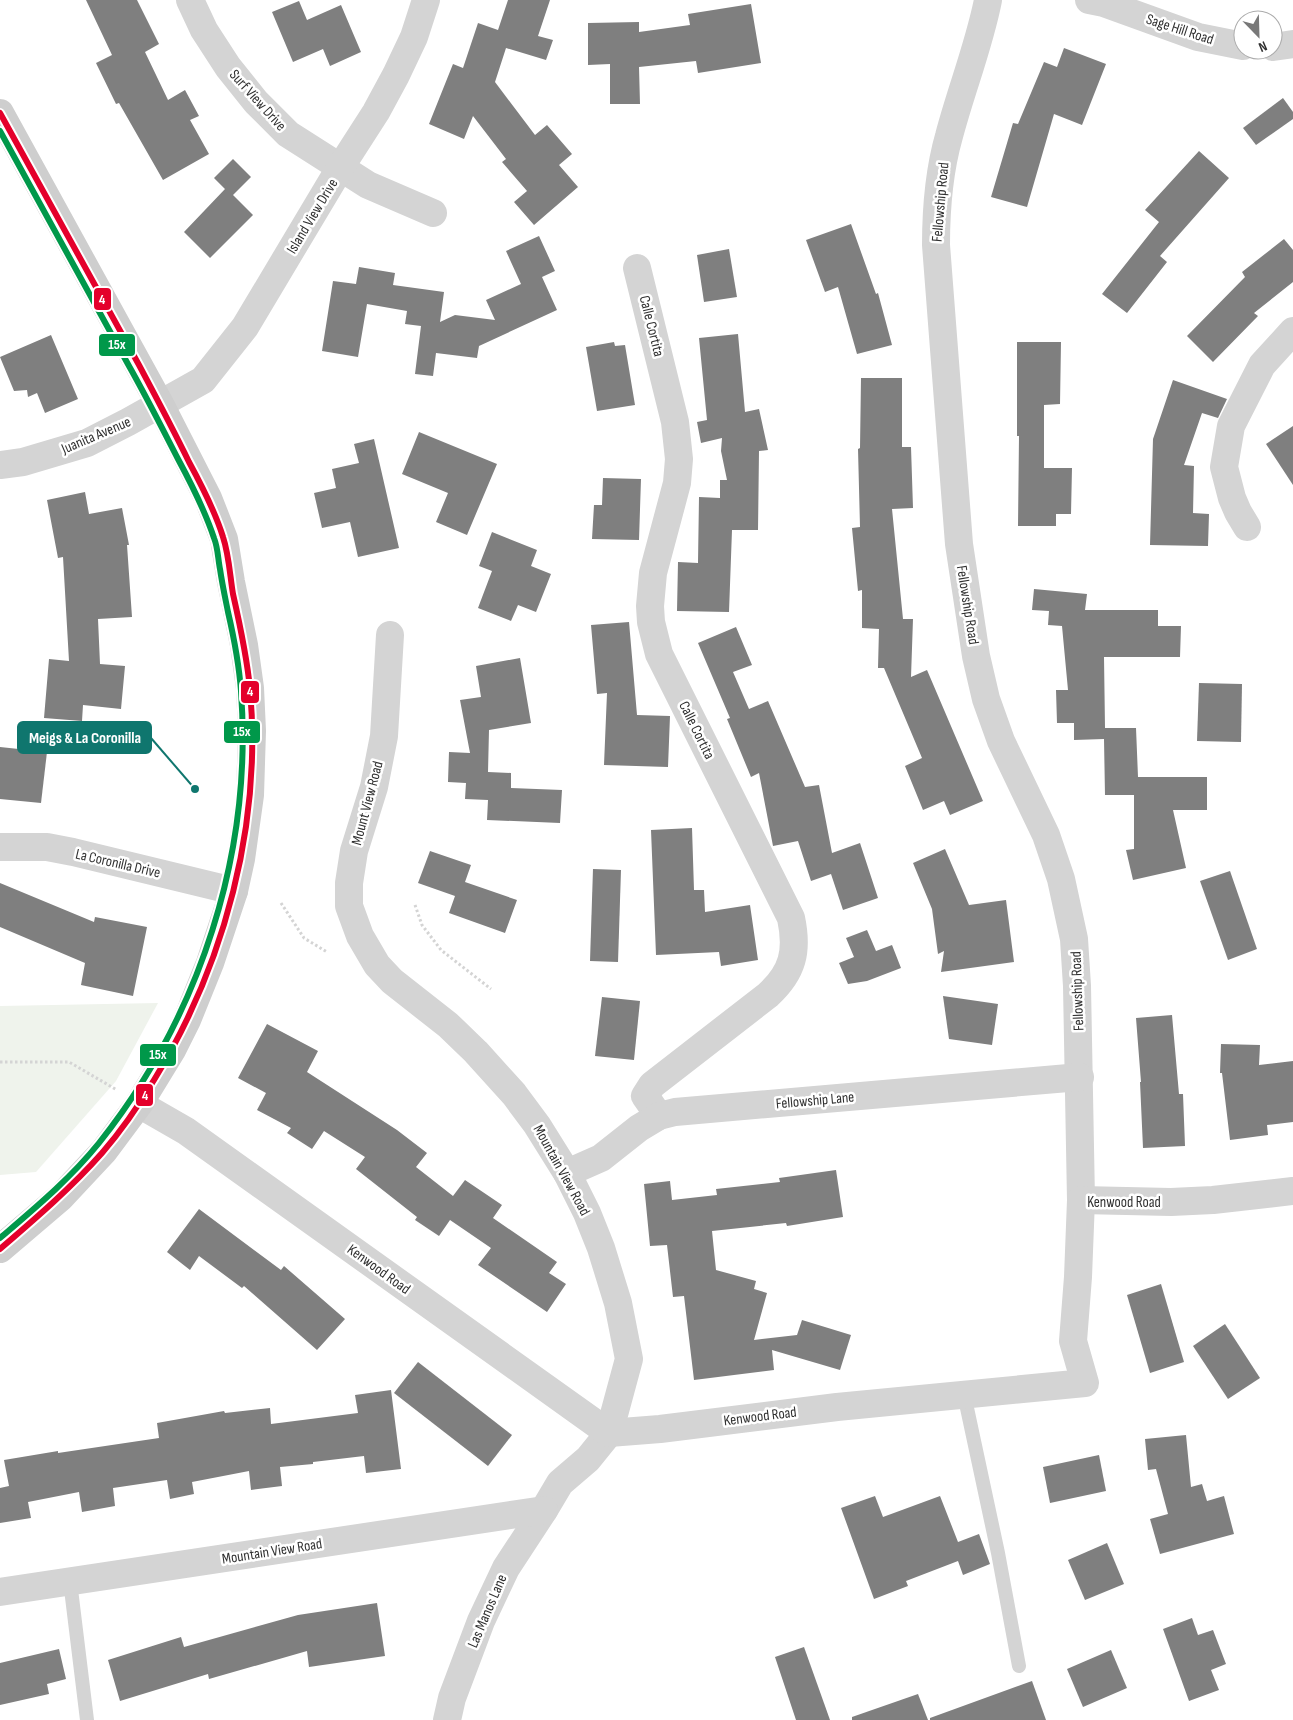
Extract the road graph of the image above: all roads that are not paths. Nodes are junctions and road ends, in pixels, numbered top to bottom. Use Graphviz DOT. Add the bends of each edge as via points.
graph roads {
  1 [pos="190,0"];
  2 [pos="426,0"];
  3 [pos="988,0"];
  4 [pos="1089,0"];
  5 [pos="1233,44"];
  6 [pos="0,113"];
  7 [pos="340,168"];
  8 [pos="433,213"];
  9 [pos="637,268"];
  10 [pos="1293,330"];
  11 [pos="160,404"];
  12 [pos="0,465"];
  13 [pos="1247,527"];
  14 [pos="390,635"];
  15 [pos="0,847"];
  16 [pos="234,891"];
  17 [pos="377,965"];
  18 [pos="1080,1077"];
  19 [pos="128,1097"];
  20 [pos="659,1116"];
  21 [pos="567,1173"];
  22 [pos="1293,1191"];
  23 [pos="1081,1200"];
  24 [pos="0,1249"];
  25 [pos="964,1394"];
  26 [pos="610,1433"];
  27 [pos="544,1510"];
  28 [pos="70,1581"];
  29 [pos="0,1592"];
  30 [pos="1019,1666"];
  31 [pos="87,1720"];
  32 [pos="447,1720"];
  1 -- 7 [label="street, Surf View Drive" via="204,30 256,102 288,134"];
  2 -- 7 [label="street, Island View Drive" via="414,37 396,75"];
  3 -- 18 [label="street, Fellowship Road" via="982,32 948,137 936,218 958,544 986,699 1001,741 1046,834 1061,879 1074,939"];
  4 -- 5 [label="street, Sage Hill Road" via="1198,37"];
  6 -- 11 [label="main road"];
  7 -- 8 [label="street, Surf View Drive" via="368,185"];
  7 -- 11 [label="street, Island View Drive" via="245,328 203,380"];
  9 -- 20 [label="street, Calle Cortita" via="675,422 679,459 677,484 653,573 650,606 659,654 791,918 795,946 787,974 778,986 652,1085 645,1096"];
  10 -- 13 [label="street" via="1262,365 1232,426 1224,467 1232,498"];
  11 -- 12 [label="street, Juanita Avenue" via="75,448"];
  11 -- 16 [label="main road" via="208,498 224,539 244,645 252,731 250,796"];
  14 -- 17 [label="street, Mount View Road" via="384,736 374,787 354,851 349,883 349,906 360,936"];
  15 -- 16 [label="street, La Coronilla Drive" via="73,852"];
  16 -- 19 [label="main road" via="210,963 172,1050"];
  17 -- 21 [label="street, Mountain View Road" via="392,981 448,1025 514,1094"];
  18 -- 20 [label="street, Fellowship Lane" via="675,1112"];
  18 -- 23 [label="street, Fellowship Road"];
  19 -- 24 [label="main road" via="104,1151 61,1197"];
  19 -- 26 [label="street, Kenwood Road" via="186,1131"];
  20 -- 21 [label="street, Fellowship Lane" via="601,1158"];
  21 -- 26 [label="street, Mountain View Road" via="601,1248 618,1303 629,1359"];
  22 -- 23 [label="street, Kenwood Road" via="1172,1202"];
  23 -- 25 [label="street, Kenwood Road" via="1073,1341 1085,1383"];
  25 -- 26 [label="street, Kenwood Road"];
  25 -- 30 [label="lane" via="990,1509"];
  26 -- 27 [label="street, Las Manos Lane" via="560,1483"];
  27 -- 28 [label="street, Mountain View Road"];
  27 -- 32 [label="street, Las Manos Lane" via="506,1568 481,1621"];
  28 -- 29 [label="street, Mountain View Road"];
  28 -- 31 [label="lane"];
}
